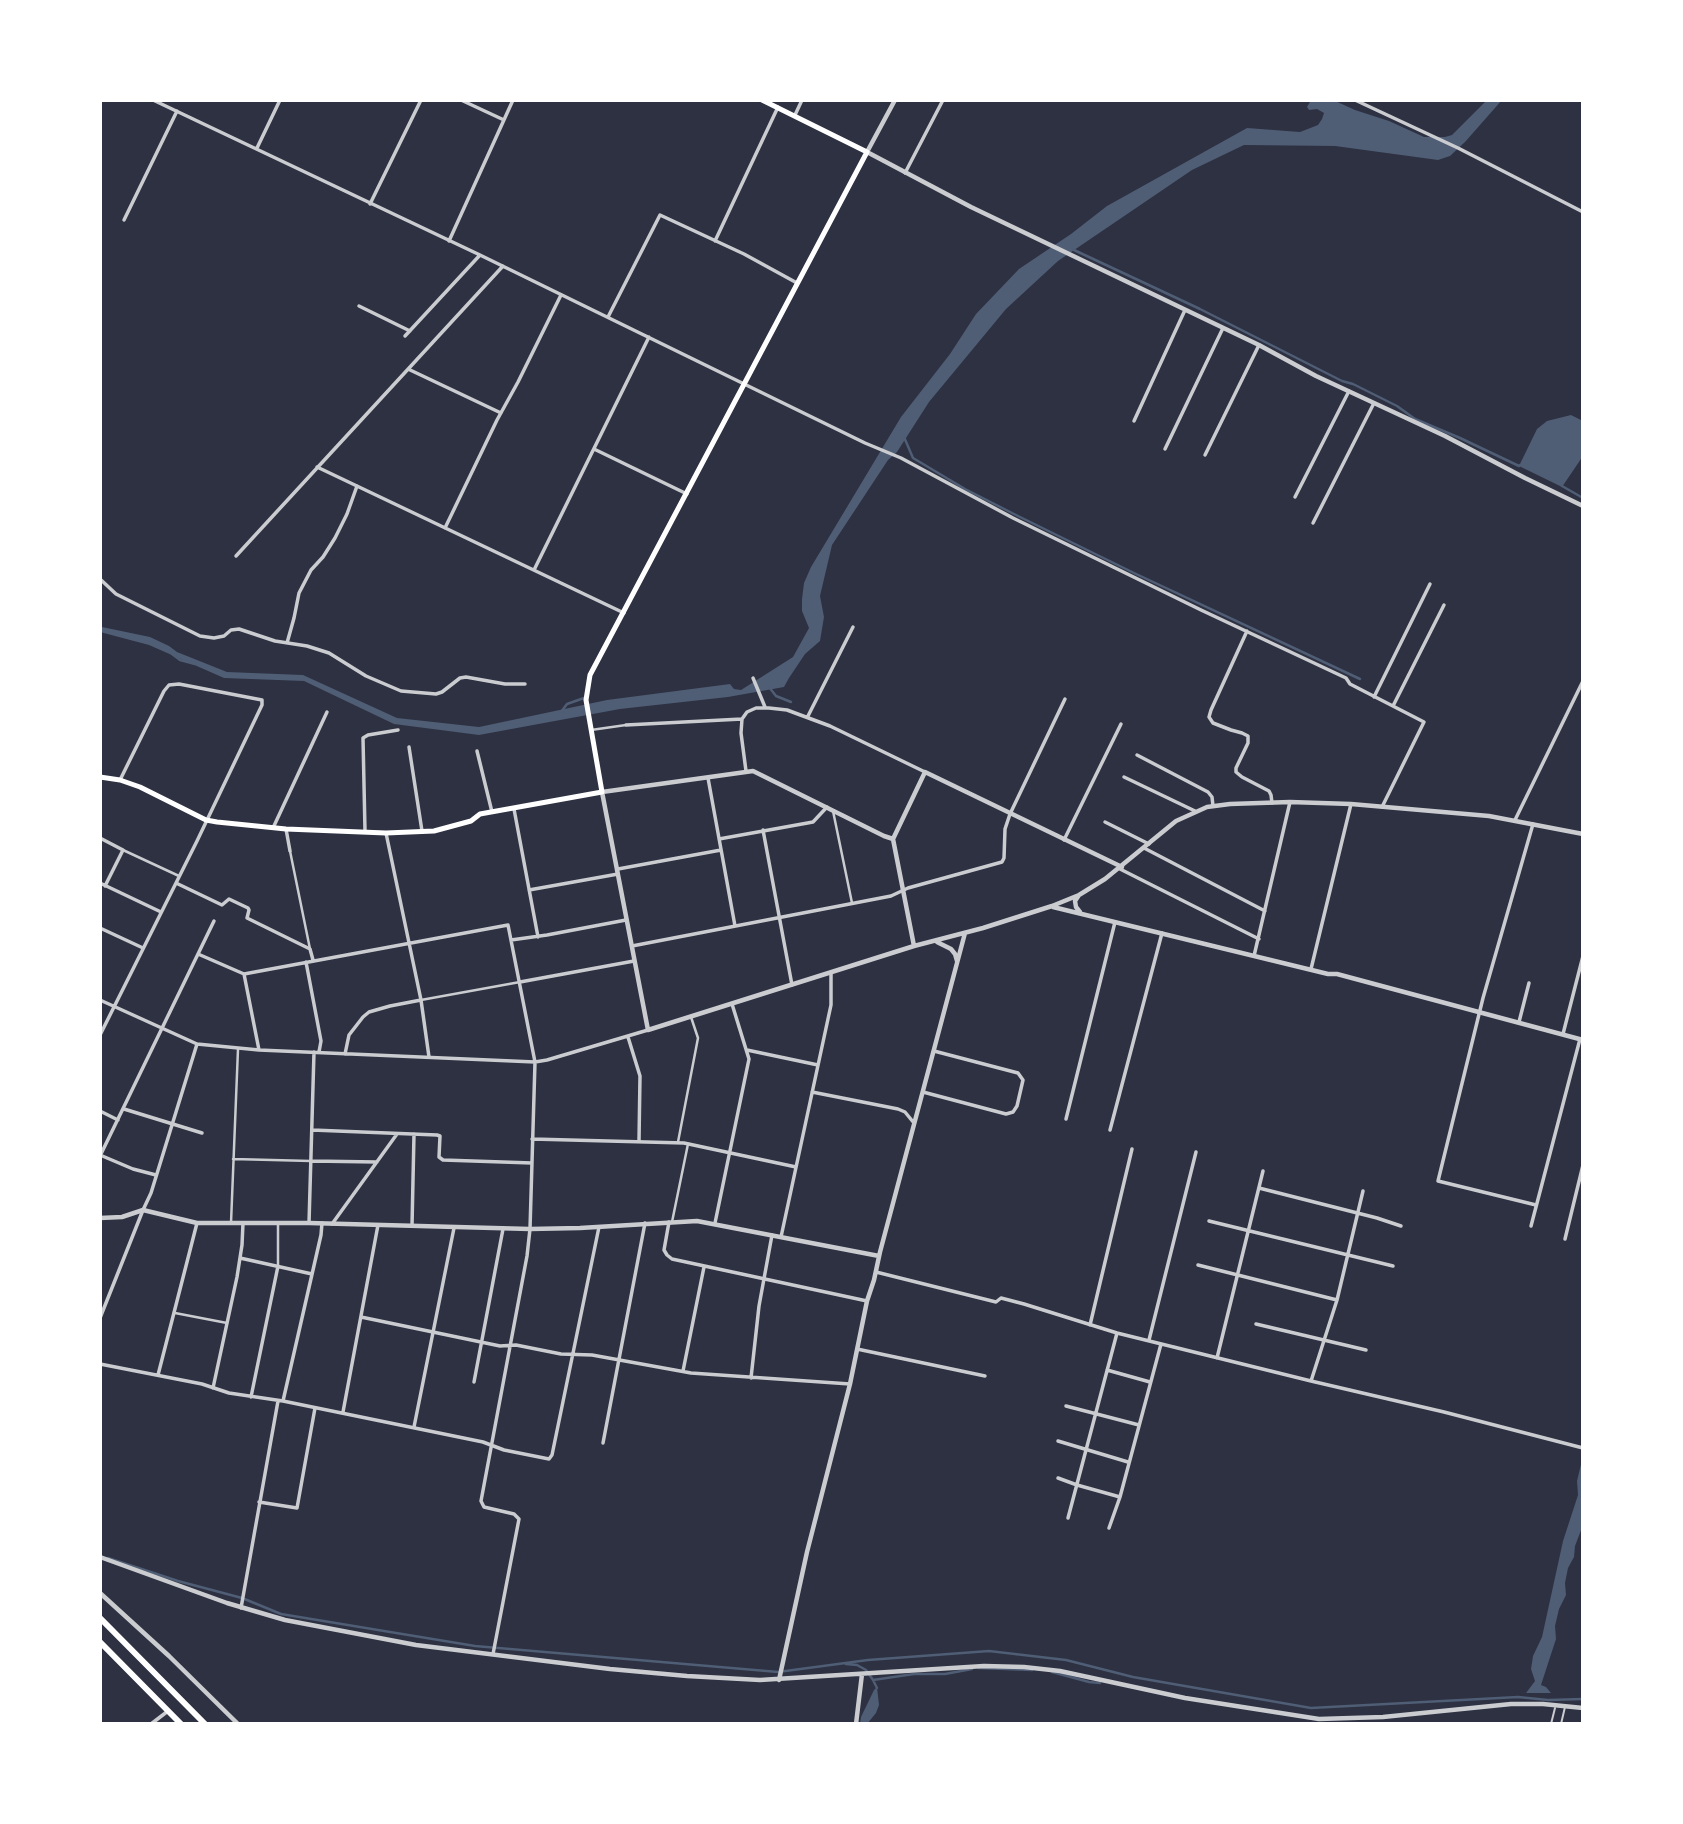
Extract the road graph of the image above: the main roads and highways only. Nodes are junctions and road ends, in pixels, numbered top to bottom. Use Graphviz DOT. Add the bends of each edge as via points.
graph roads {
  1 [pos="762,100"];
  2 [pos="100,777"];
  3 [pos="100,1618"];
  4 [pos="100,1642"];
  5 [pos="181,1724"];
  6 [pos="205,1724"];
  1 -- 2 [label="main road" via="867,152 592,670 586,700 602,792 480,814 434,831 386,833 225,824 206,820 120,780"];
  3 -- 6 [label="highway"];
  4 -- 5 [label="highway"];
}
